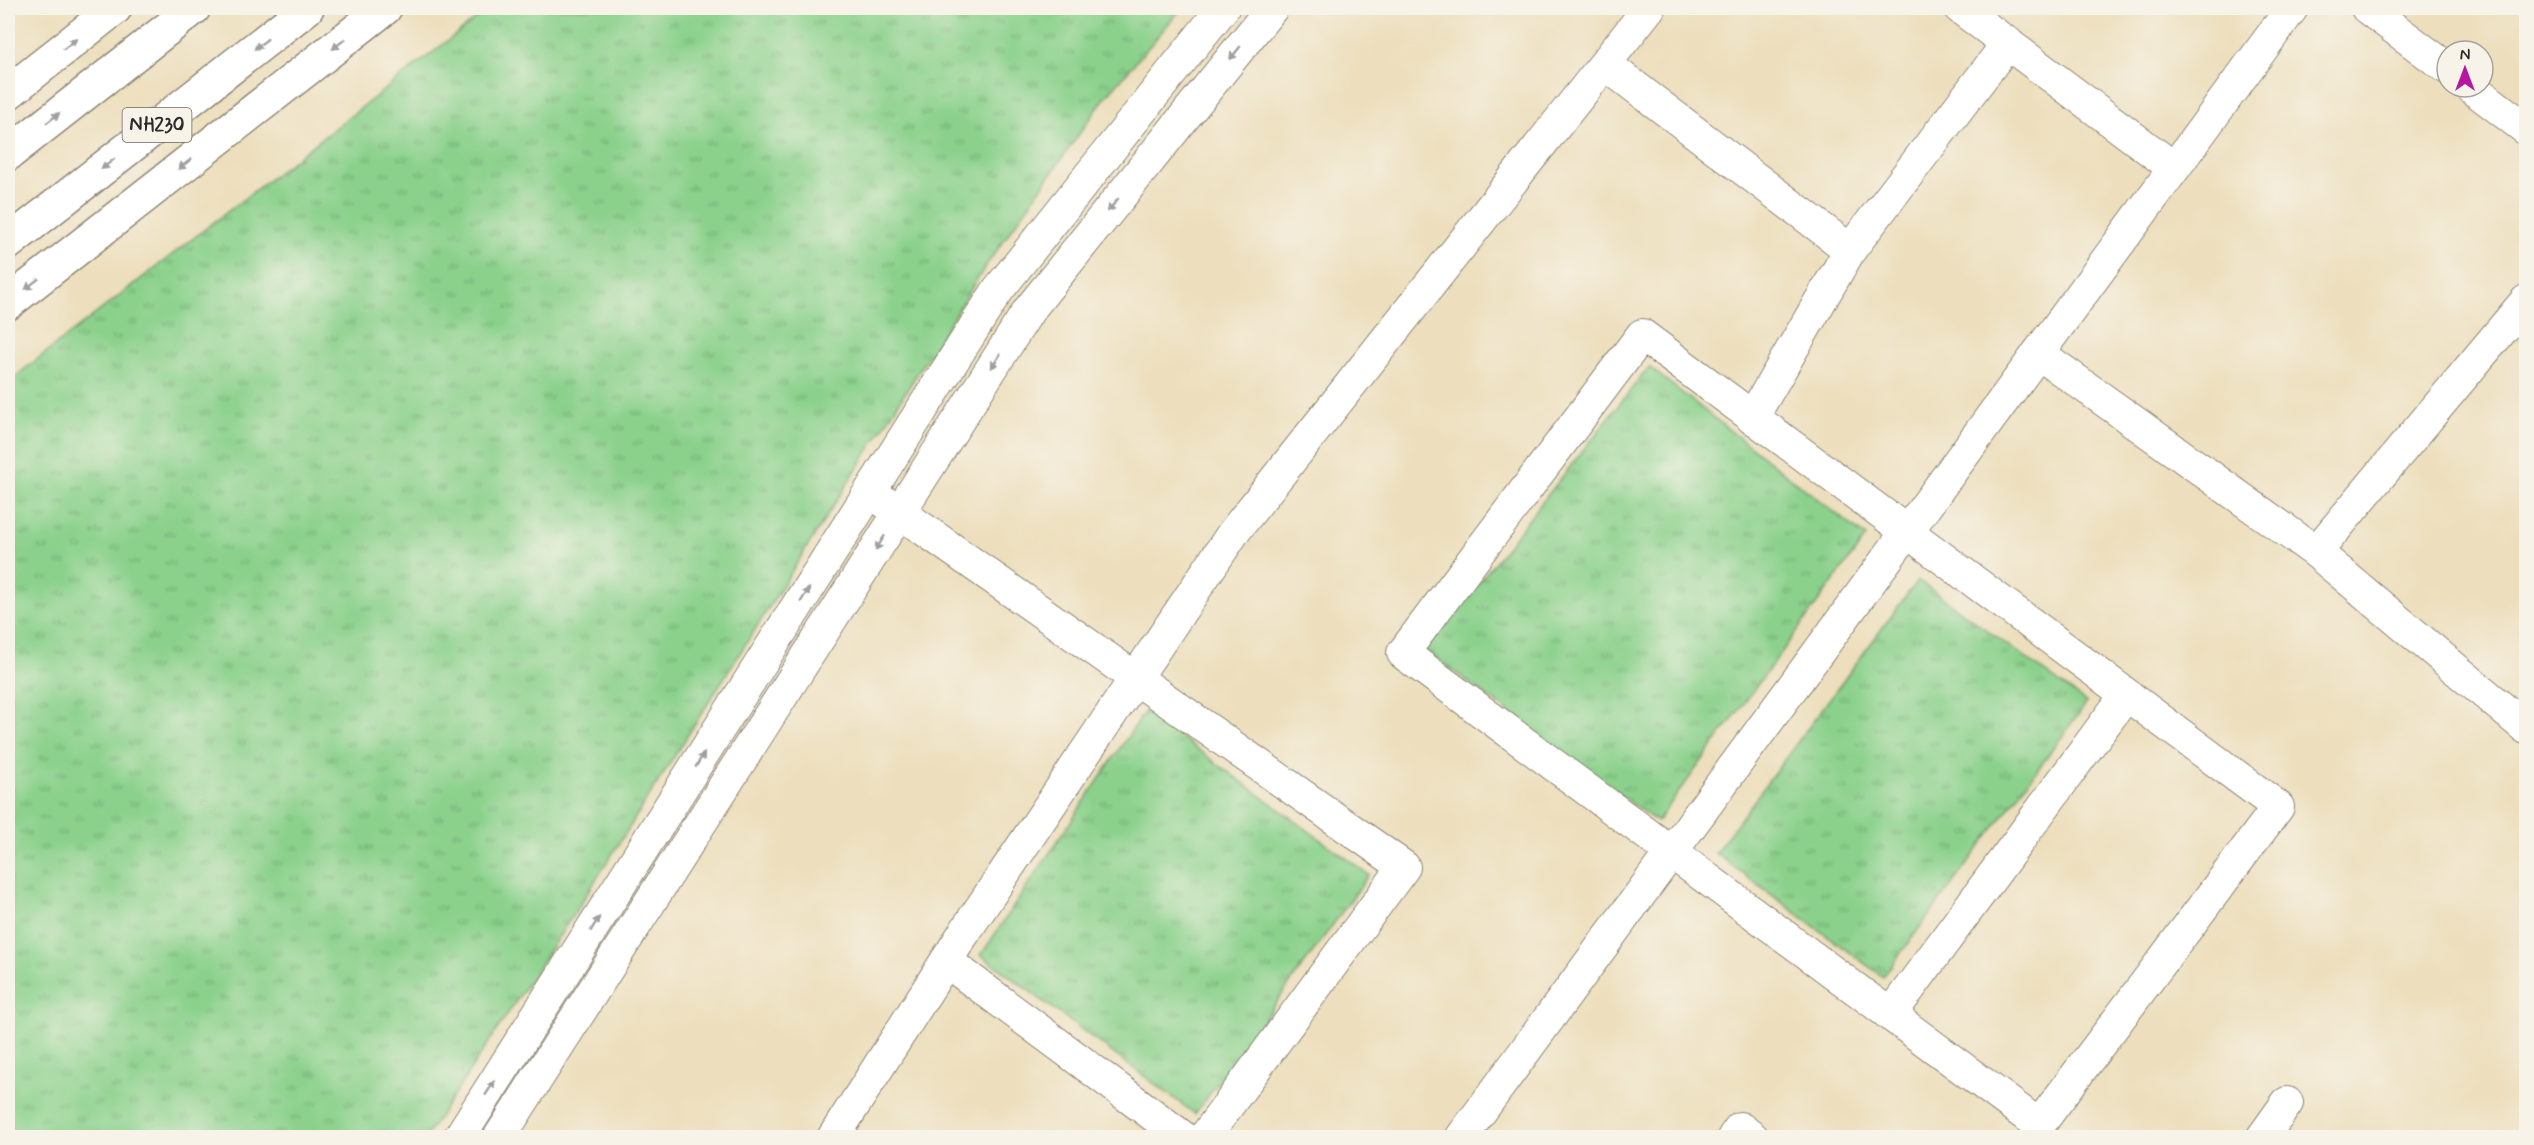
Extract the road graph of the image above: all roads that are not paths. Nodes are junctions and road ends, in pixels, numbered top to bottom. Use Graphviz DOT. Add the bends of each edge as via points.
graph roads {
  1 [pos="115,8"];
  2 [pos="194,8"];
  3 [pos="307,8"];
  4 [pos="385,8"];
  5 [pos="1223,8"];
  6 [pos="1272,8"];
  7 [pos="1649,8"];
  8 [pos="1960,8"];
  9 [pos="2292,8"];
  10 [pos="2367,8"];
  11 [pos="2008,44"];
  12 [pos="2435,59"];
  13 [pos="1605,64"];
  14 [pos="8,93"];
  15 [pos="2487,99"];
  16 [pos="2526,129"];
  17 [pos="8,154"];
  18 [pos="2174,168"];
  19 [pos="8,243"];
  20 [pos="1850,250"];
  21 [pos="2526,301"];
  22 [pos="8,303"];
  23 [pos="2038,353"];
  24 [pos="1752,418"];
  25 [pos="870,492"];
  26 [pos="900,512"];
  27 [pos="1907,532"];
  28 [pos="2316,552"];
  29 [pos="1135,678"];
  30 [pos="2127,695"];
  31 [pos="2526,728"];
  32 [pos="1671,852"];
  33 [pos="946,961"];
  34 [pos="1890,1015"];
  35 [pos="2287,1103"];
  36 [pos="459,1137"];
  37 [pos="499,1137"];
  38 [pos="833,1137"];
  39 [pos="1184,1137"];
  40 [pos="1204,1137"];
  41 [pos="1461,1137"];
  42 [pos="1733,1137"];
  43 [pos="1753,1137"];
  44 [pos="2262,1137"];
  14 -- 1 [label="main road, one-way"];
  17 -- 2 [label="main road, one-way"];
  3 -- 19 [label="main road, NH230, one-way"];
  4 -- 22 [label="main road, one-way"];
  5 -- 25 [label="street" via="998,290"];
  6 -- 26 [label="street, one-way" via="1029,310"];
  7 -- 13 [label="street"];
  8 -- 11 [label="street"];
  9 -- 18 [label="street"];
  10 -- 12 [label="street"];
  11 -- 18 [label="street"];
  11 -- 20 [label="street"];
  13 -- 20 [label="street"];
  13 -- 29 [label="street" via="1233,533"];
  15 -- 16 [label="street"];
  18 -- 23 [label="street"];
  20 -- 24 [label="street"];
  21 -- 28 [label="street"];
  23 -- 27 [label="street"];
  23 -- 28 [label="street"];
  24 -- 27 [label="street"];
  24 -- 32 [label="street" via="1642,335 1403,653"];
  25 -- 26 [label="street"];
  36 -- 25 [label="street, one-way"];
  26 -- 29 [label="street"];
  26 -- 37 [label="street, one-way"];
  27 -- 30 [label="street"];
  27 -- 32 [label="street"];
  28 -- 31 [label="street"];
  29 -- 33 [label="street"];
  29 -- 40 [label="street" via="1404,867"];
  30 -- 34 [label="street"];
  30 -- 34 [label="street" via="2278,807 2039,1125"];
  32 -- 34 [label="street"];
  32 -- 41 [label="street"];
  33 -- 38 [label="street"];
  33 -- 39 [label="street"];
  35 -- 44 [label="street"];
  42 -- 43 [label="street" via="1740,1128"];
}
